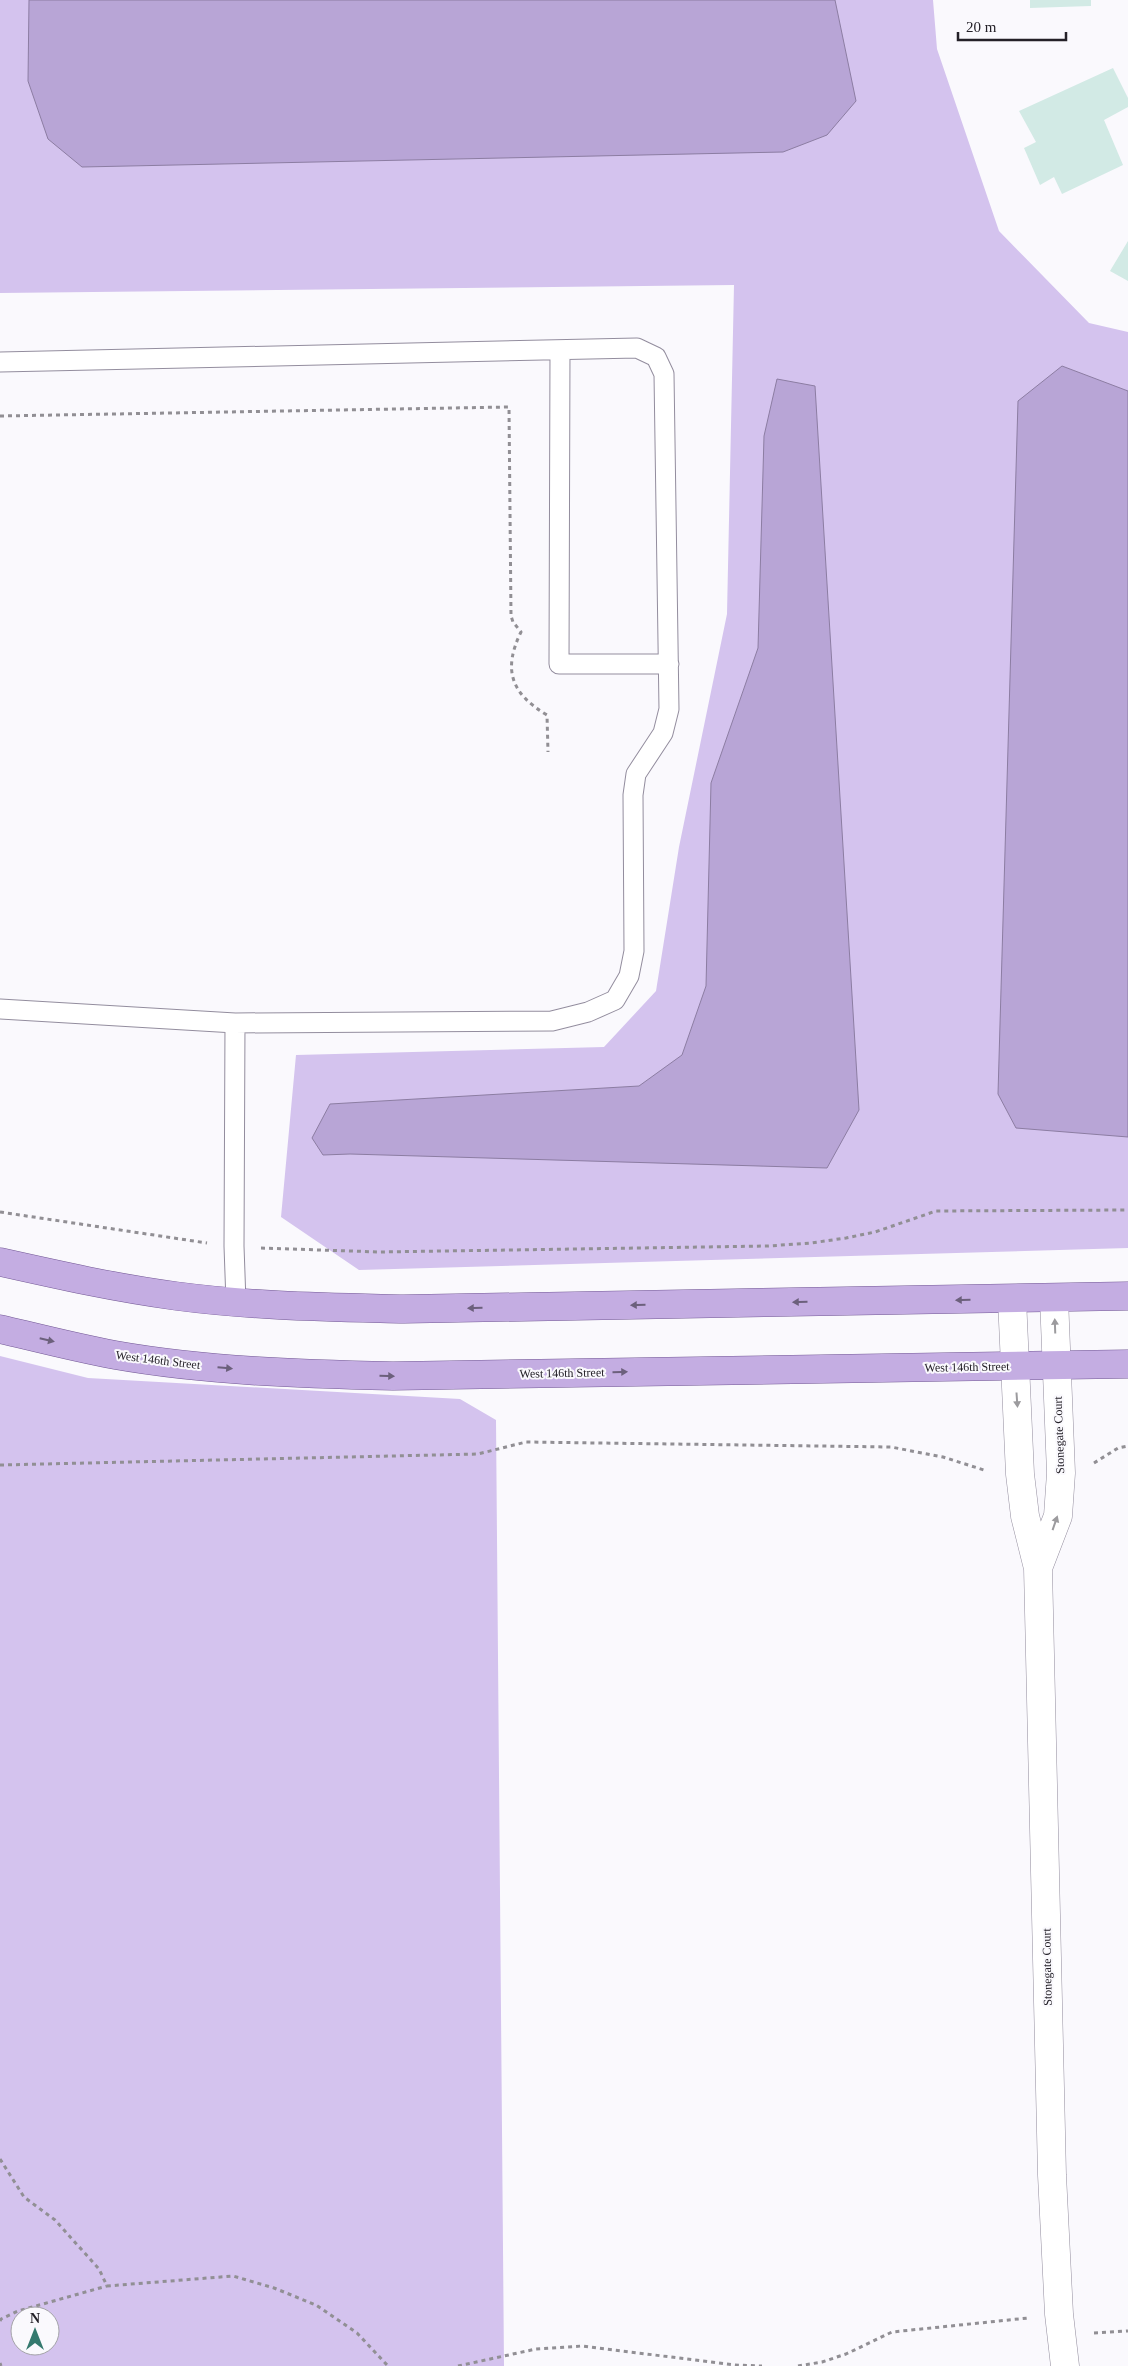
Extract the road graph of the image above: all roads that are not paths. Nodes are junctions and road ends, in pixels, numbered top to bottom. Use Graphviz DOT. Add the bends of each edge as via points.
graph roads {
  1 [pos="560,350"];
  2 [pos="0,362"];
  3 [pos="668,664"];
  4 [pos="0,1009"];
  5 [pos="236,1023"];
  6 [pos="0,1262"];
  7 [pos="1128,1296"];
  8 [pos="1054,1298"];
  9 [pos="1012,1299"];
  10 [pos="236,1302"];
  11 [pos="0,1329"];
  12 [pos="1128,1364"];
  13 [pos="1015,1366"];
  14 [pos="1057,1366"];
  15 [pos="1038,1568"];
  16 [pos="1064,2366"];
  1 -- 2 [label="lane"];
  1 -- 3 [label="lane" via="638,348 656,357 664,374"];
  1 -- 3 [label="lane" via="559,664"];
  3 -- 5 [label="lane" via="669,709 663,733 636,774 633,795 634,951 629,976 615,1000 588,1012 552,1021"];
  4 -- 5 [label="lane"];
  5 -- 10 [label="lane"];
  6 -- 10 [label="main road" via="107,1286"];
  7 -- 8 [label="main road"];
  8 -- 9 [label="main road"];
  14 -- 8 [label="street, Stonegate Court, one-way"];
  9 -- 10 [label="main road, one-way" via="404,1309"];
  9 -- 13 [label="street, Stonegate Court"];
  11 -- 13 [label="main road, West 146th Street, one-way" via="116,1355 194,1365 330,1375"];
  12 -- 14 [label="main road, West 146th Street"];
  13 -- 14 [label="main road, West 146th Street"];
  13 -- 15 [label="street, Stonegate Court, one-way" via="1020,1474 1025,1516"];
  15 -- 14 [label="street, Stonegate Court, one-way" via="1058,1516 1061,1473"];
  15 -- 16 [label="street, Stonegate Court" via="1052,2175"];
}
